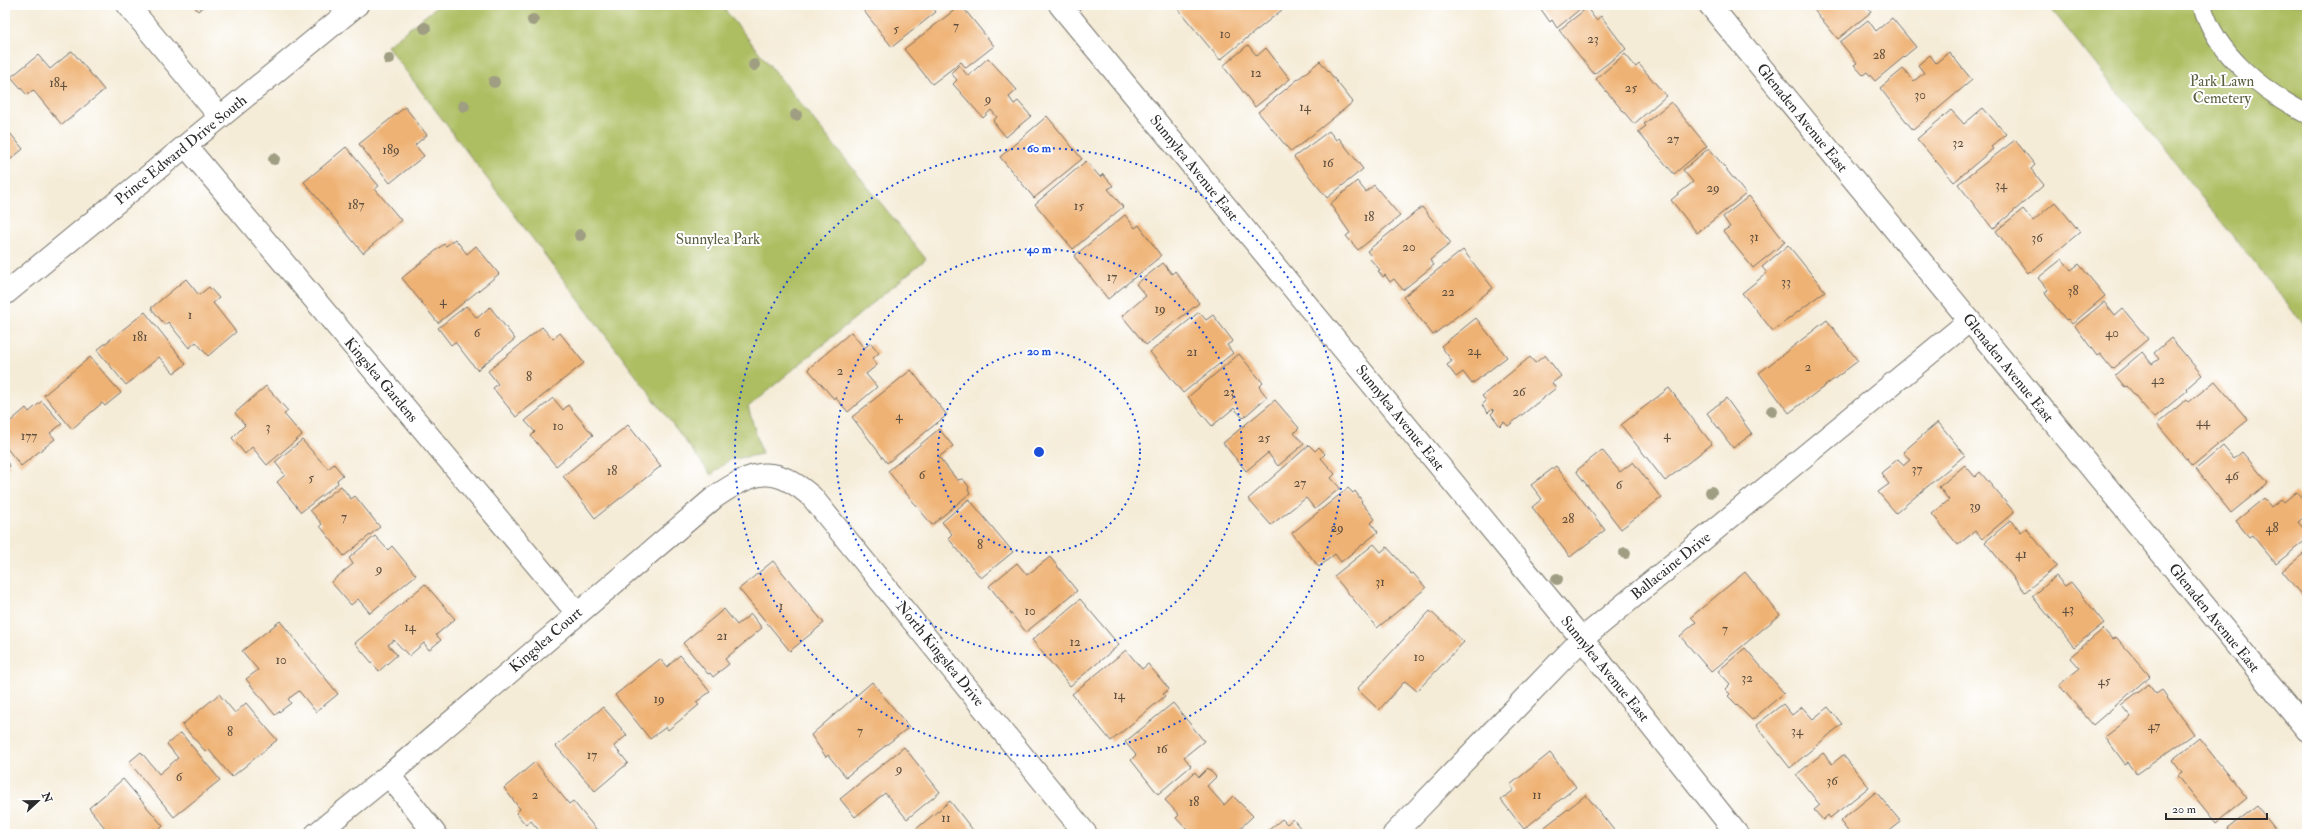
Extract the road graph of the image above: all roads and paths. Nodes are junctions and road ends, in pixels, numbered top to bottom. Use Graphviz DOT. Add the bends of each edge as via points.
graph roads {
  1 [pos="128,5"];
  2 [pos="357,5"];
  3 [pos="1060,5"];
  4 [pos="1710,5"];
  5 [pos="2202,5"];
  6 [pos="2307,114"];
  7 [pos="220,117"];
  8 [pos="186,146"];
  9 [pos="5,294"];
  10 [pos="1969,321"];
  11 [pos="789,478"];
  12 [pos="577,613"];
  13 [pos="1582,640"];
  14 [pos="2307,730"];
  15 [pos="390,775"];
  16 [pos="316,834"];
  17 [pos="435,834"];
  18 [pos="1086,834"];
  19 [pos="1394,834"];
  20 [pos="1736,834"];
  1 -- 7 [label="street"];
  2 -- 7 [label="street, Prince Edward Drive South"];
  3 -- 13 [label="street, Sunnylea Avenue East"];
  4 -- 10 [label="street, Glenaden Avenue East"];
  5 -- 6 [label="lane" via="2204,15 2219,42 2238,65 2262,87"];
  7 -- 8 [label="street, Prince Edward Drive South"];
  8 -- 9 [label="street, Prince Edward Drive South"];
  8 -- 12 [label="street, Kingslea Gardens"];
  10 -- 13 [label="street, Ballacaine Drive"];
  10 -- 14 [label="street, Glenaden Avenue East"];
  11 -- 12 [label="street, Kingslea Court" via="762,474 733,485 715,497"];
  11 -- 18 [label="street, North Kingslea Drive" via="812,497"];
  12 -- 15 [label="street, Kingslea Court"];
  13 -- 19 [label="street, Ballacaine Drive"];
  13 -- 20 [label="street, Sunnylea Avenue East"];
  15 -- 16 [label="street, Kingslea Court"];
  15 -- 17 [label="street"];
}
